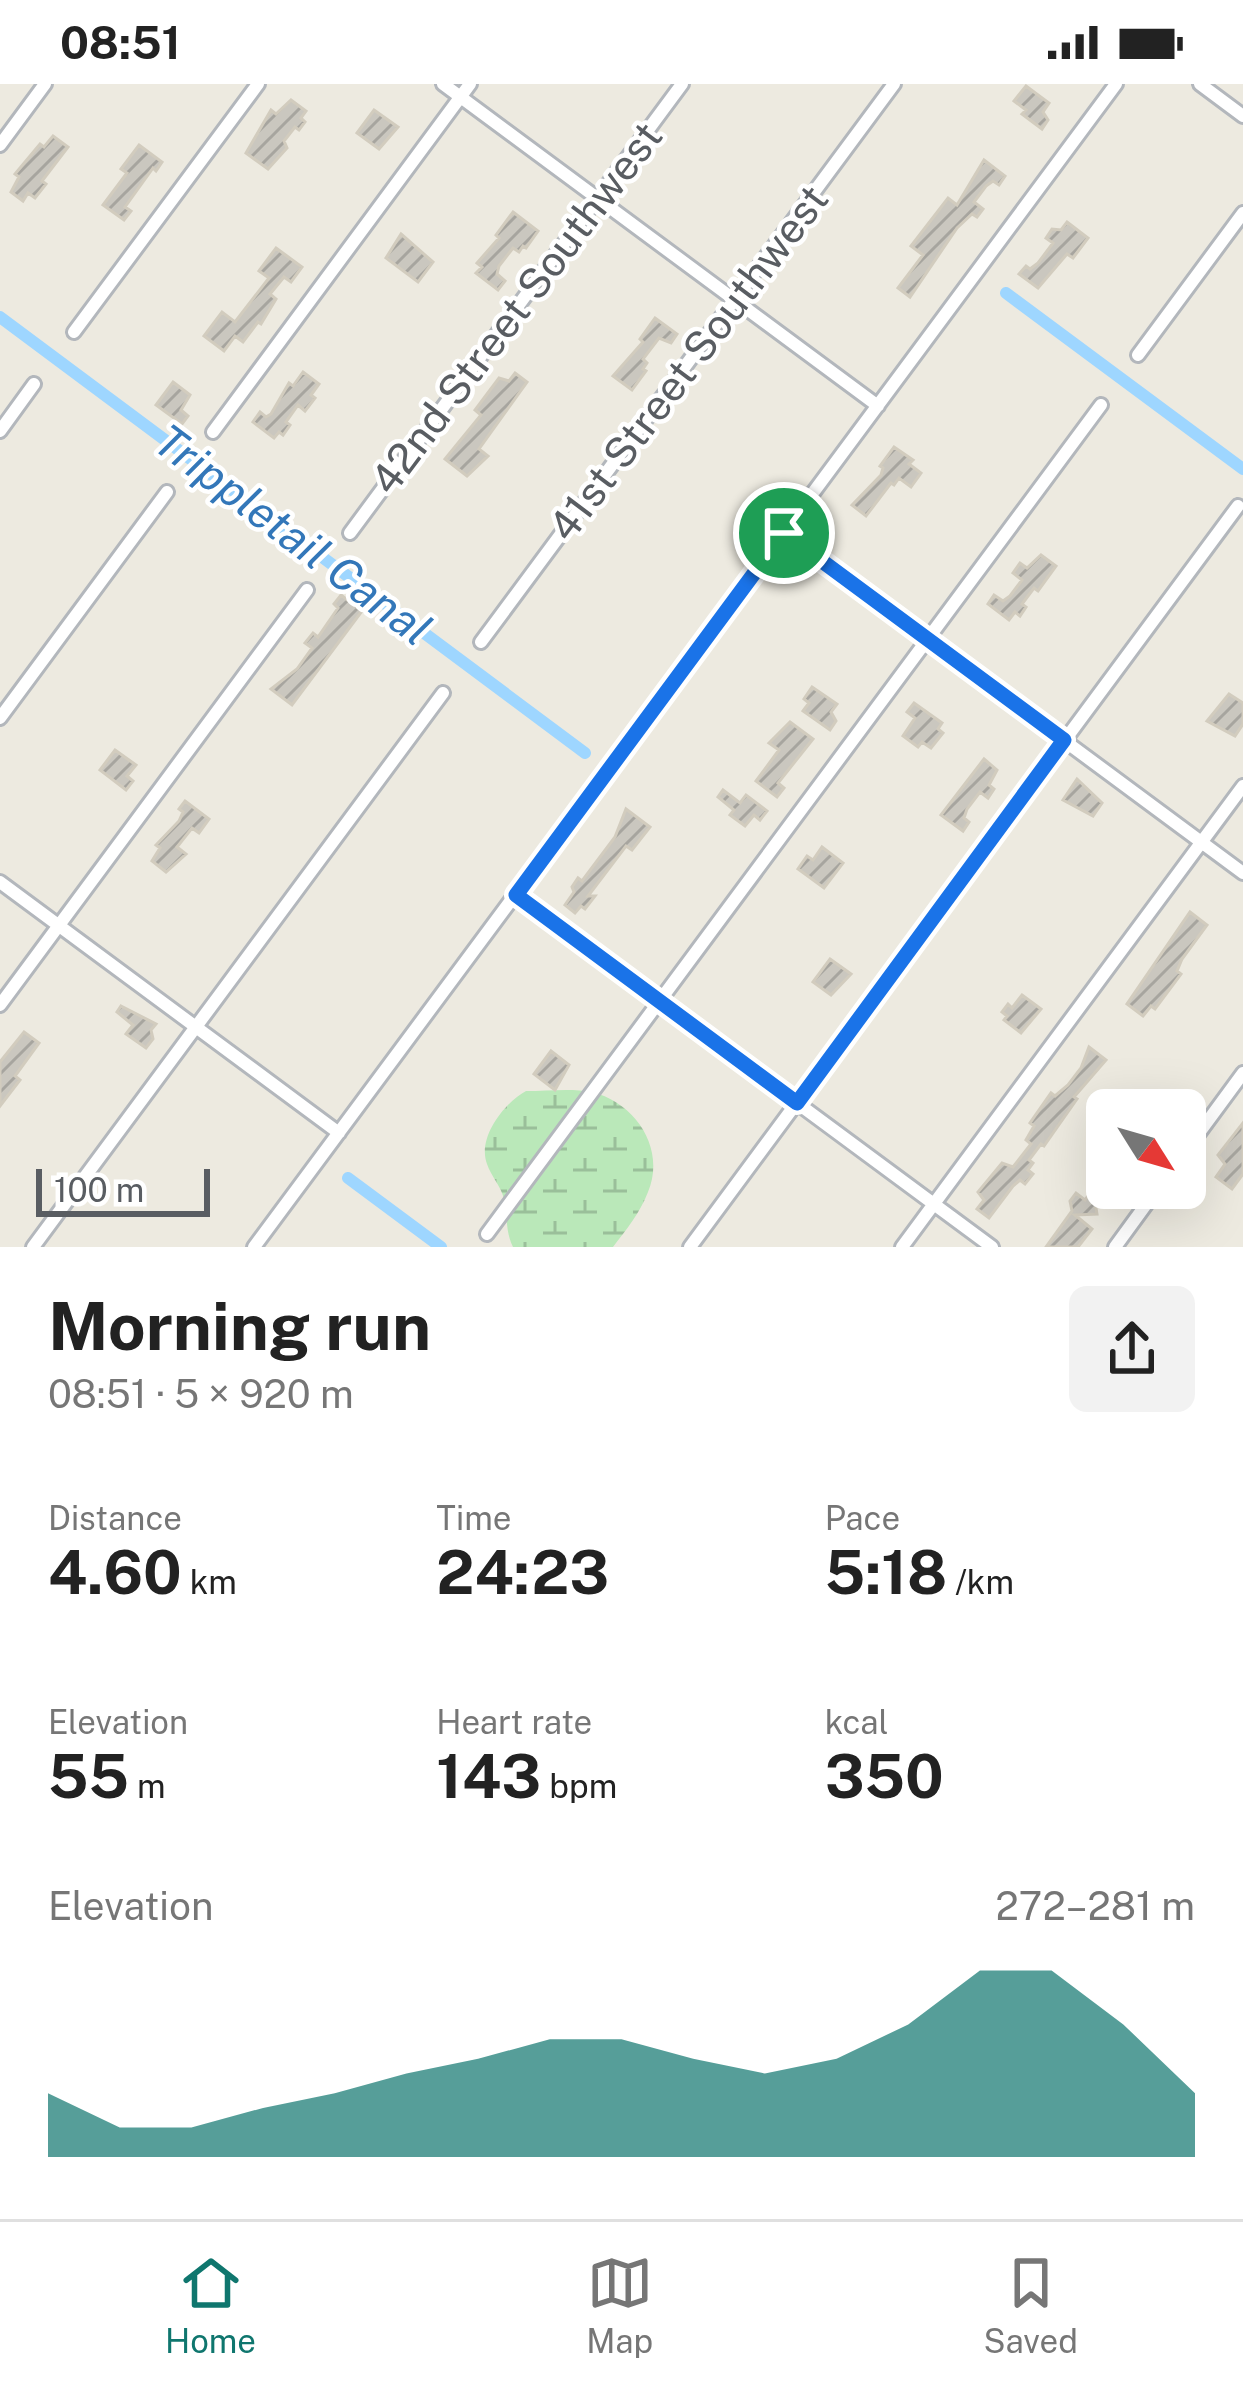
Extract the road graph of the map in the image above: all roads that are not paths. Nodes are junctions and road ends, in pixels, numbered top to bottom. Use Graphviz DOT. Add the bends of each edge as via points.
graph roads {
  1 [pos="45,84"];
  2 [pos="258,84"];
  3 [pos="443,84"];
  4 [pos="470,84"];
  5 [pos="682,84"];
  6 [pos="894,84"];
  7 [pos="1116,84"];
  8 [pos="1200,84"];
  9 [pos="461,97"];
  10 [pos="1243,116"];
  11 [pos="0,145"];
  12 [pos="598,198"];
  13 [pos="1243,213"];
  14 [pos="734,299"];
  15 [pos="74,332"];
  16 [pos="1138,355"];
  17 [pos="34,384"];
  18 [pos="878,406"];
  19 [pos="1101,406"];
  20 [pos="0,430"];
  21 [pos="213,432"];
  22 [pos="167,492"];
  23 [pos="1238,506"];
  24 [pos="350,533"];
  25 [pos="784,533"];
  26 [pos="307,590"];
  27 [pos="927,640"];
  28 [pos="481,642"];
  29 [pos="443,693"];
  30 [pos="0,718"];
  31 [pos="1064,740"];
  32 [pos="1243,786"];
  33 [pos="1201,842"];
  34 [pos="1243,873"];
  35 [pos="0,882"];
  36 [pos="516,895"];
  37 [pos="59,926"];
  38 [pos="660,1001"];
  39 [pos="0,1005"];
  40 [pos="196,1027"];
  41 [pos="1243,1073"];
  42 [pos="797,1103"];
  43 [pos="1206,1123"];
  44 [pos="339,1132"];
  45 [pos="934,1203"];
  46 [pos="1142,1209"];
  47 [pos="487,1234"];
  48 [pos="33,1247"];
  49 [pos="254,1247"];
  50 [pos="690,1247"];
  51 [pos="902,1247"];
  52 [pos="992,1247"];
  53 [pos="1114,1247"];
  1 -- 11 [label="street"];
  2 -- 15 [label="street"];
  3 -- 9 [label="street"];
  4 -- 9 [label="street"];
  5 -- 12 [label="street, 42nd Street Southwest"];
  6 -- 14 [label="street, 41st Street Southwest"];
  7 -- 18 [label="street"];
  8 -- 10 [label="street"];
  9 -- 12 [label="street"];
  9 -- 21 [label="street"];
  12 -- 14 [label="street"];
  12 -- 24 [label="street, 42nd Street Southwest"];
  13 -- 16 [label="street"];
  14 -- 18 [label="street"];
  14 -- 28 [label="street, 41st Street Southwest"];
  17 -- 20 [label="street"];
  18 -- 25 [label="street"];
  19 -- 27 [label="street"];
  22 -- 30 [label="street"];
  23 -- 31 [label="street"];
  25 -- 27 [label="street"];
  25 -- 36 [label="street"];
  26 -- 37 [label="street"];
  27 -- 31 [label="street"];
  27 -- 38 [label="street"];
  29 -- 40 [label="street"];
  31 -- 33 [label="street"];
  31 -- 42 [label="street"];
  32 -- 33 [label="street"];
  33 -- 34 [label="street"];
  33 -- 45 [label="street"];
  35 -- 37 [label="street"];
  36 -- 38 [label="street"];
  36 -- 44 [label="street"];
  37 -- 39 [label="street"];
  37 -- 40 [label="street"];
  38 -- 42 [label="street"];
  38 -- 47 [label="street"];
  40 -- 44 [label="street"];
  40 -- 48 [label="street"];
  41 -- 43 [label="street"];
  42 -- 45 [label="street"];
  42 -- 50 [label="street"];
  44 -- 49 [label="street"];
  45 -- 51 [label="street"];
  45 -- 52 [label="street"];
  46 -- 53 [label="street"];
}
